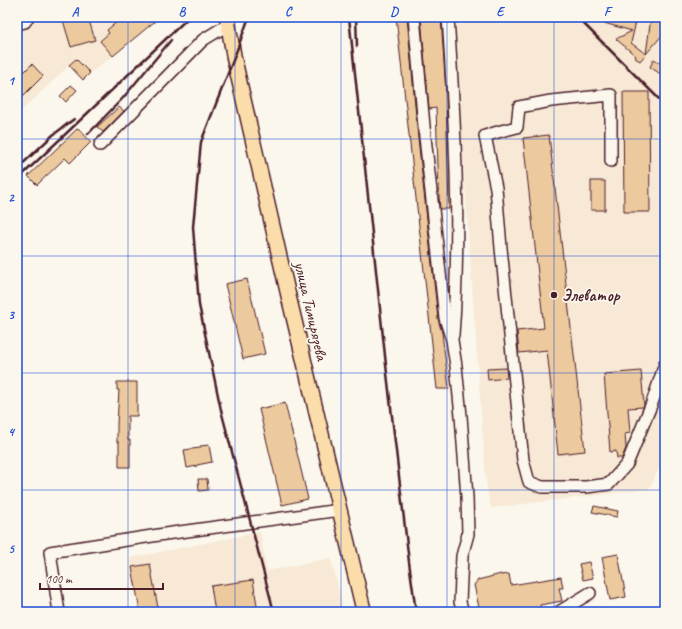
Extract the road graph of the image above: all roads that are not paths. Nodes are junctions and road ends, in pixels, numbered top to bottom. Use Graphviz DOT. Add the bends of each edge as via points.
graph roads {
  1 [pos="28,17"];
  2 [pos="414,17"];
  3 [pos="448,17"];
  4 [pos="228,21"];
  5 [pos="17,24"];
  6 [pos="100,145"];
  7 [pos="611,161"];
  8 [pos="452,340"];
  9 [pos="665,364"];
  10 [pos="340,510"];
  11 [pos="590,593"];
  12 [pos="59,612"];
  13 [pos="364,612"];
  14 [pos="463,612"];
  15 [pos="559,612"];
  1 -- 5 [label="street" via="25,22"];
  2 -- 8 [label="street" via="445,318"];
  3 -- 8 [label="street" via="454,110 457,240"];
  4 -- 6 [label="street" via="203,40"];
  4 -- 10 [label="main road, улица Тимирязева" via="234,58 285,282"];
  7 -- 9 [label="street" via="610,95 519,107 517,127 485,136 496,188 523,460 529,482 542,487 609,484 627,464"];
  8 -- 14 [label="street" via="461,416 467,505 468,534 462,556 460,602"];
  10 -- 12 [label="street" via="50,552"];
  10 -- 13 [label="main road, улица Тимирязева"];
  11 -- 15 [label="street"];
}
